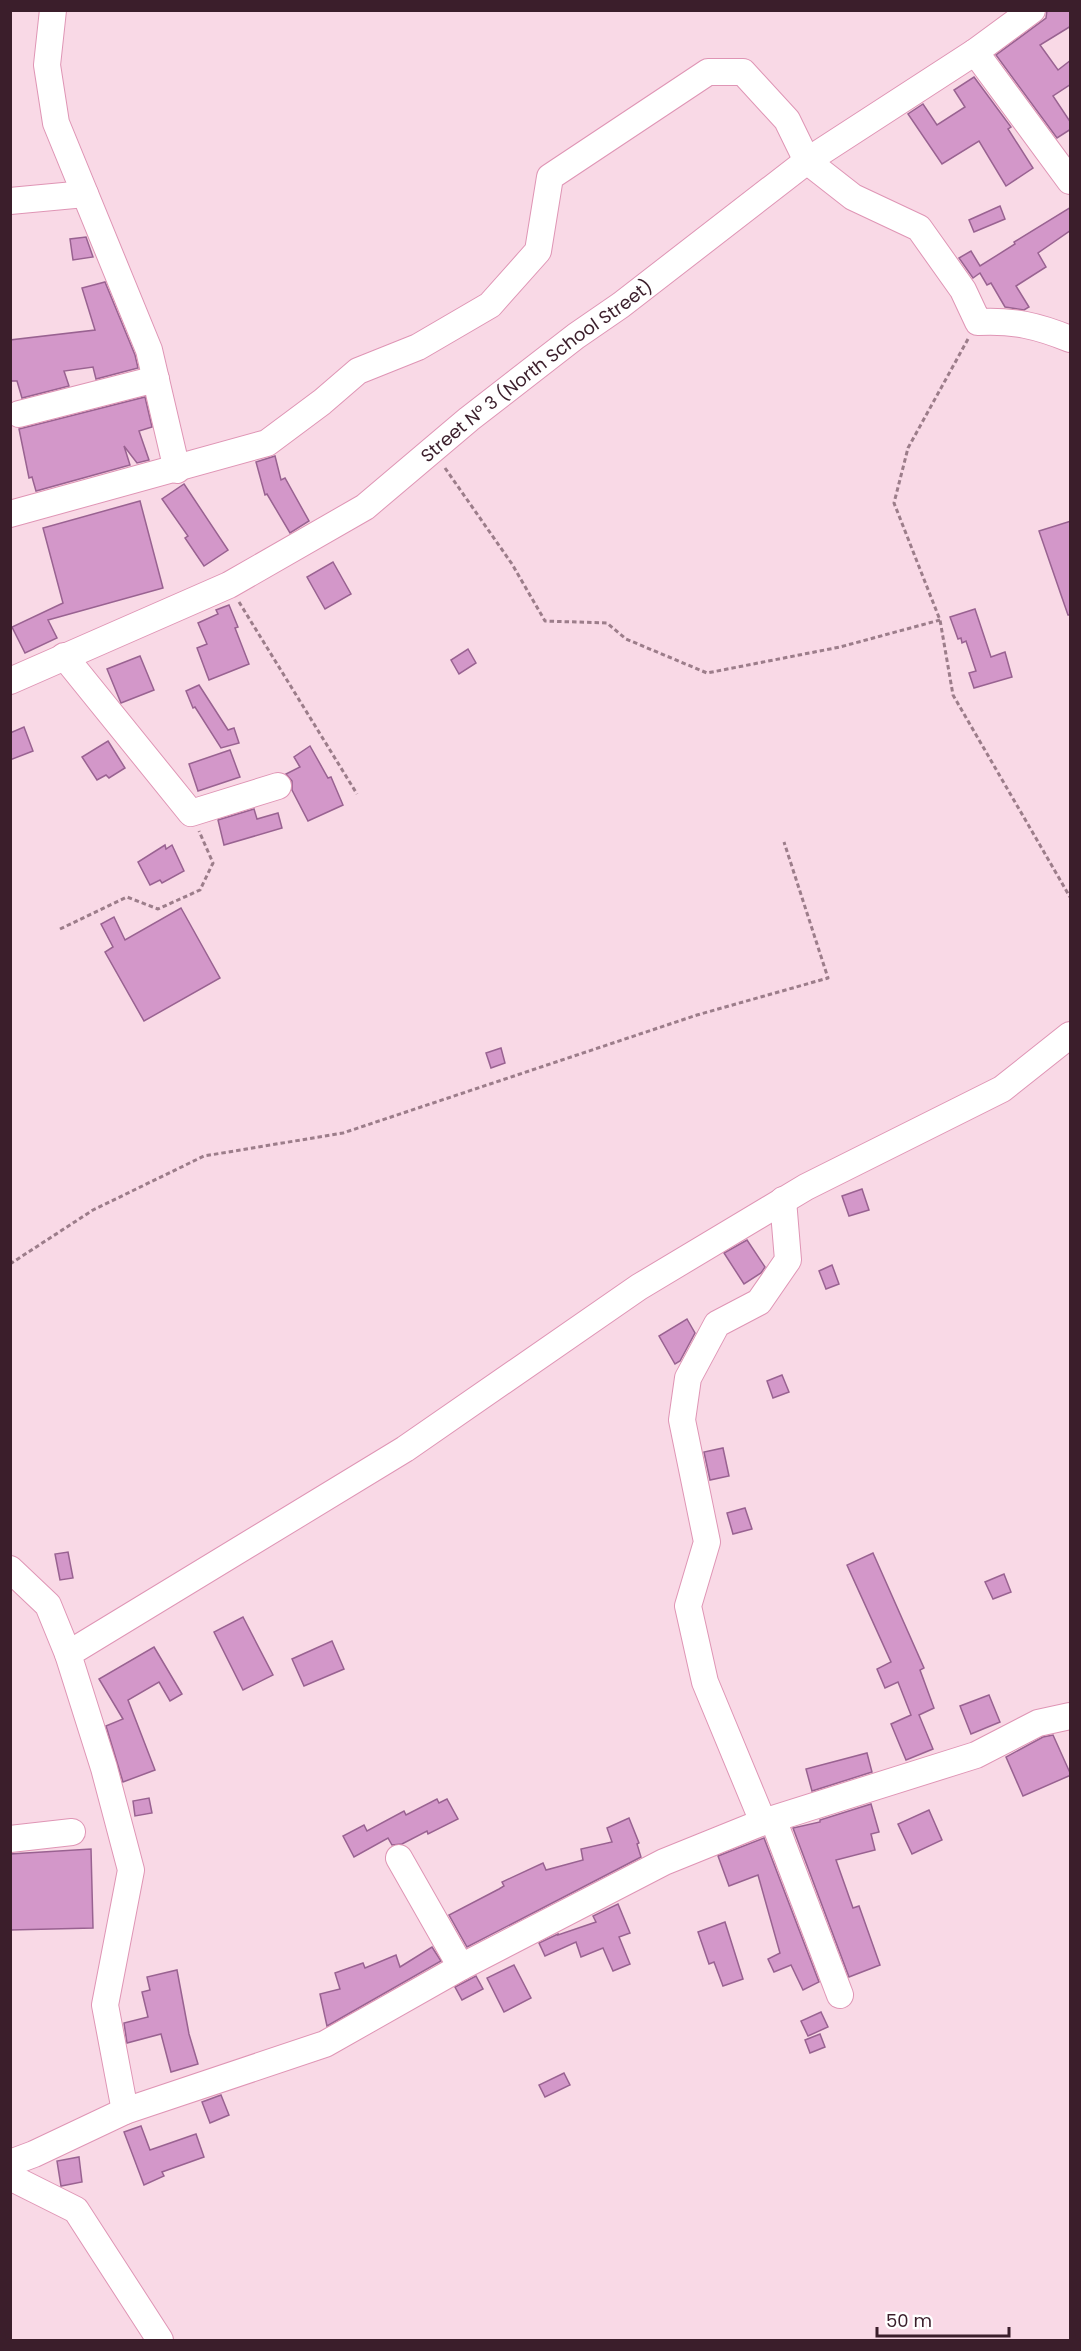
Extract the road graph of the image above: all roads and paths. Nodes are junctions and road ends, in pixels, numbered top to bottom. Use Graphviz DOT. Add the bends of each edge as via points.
graph roads {
  1 [pos="53,10"];
  2 [pos="1032,10"];
  3 [pos="975,52"];
  4 [pos="807,161"];
  5 [pos="1071,181"];
  6 [pos="85,194"];
  7 [pos="10,201"];
  8 [pos="978,322"];
  9 [pos="1071,339"];
  10 [pos="156,379"];
  11 [pos="19,414"];
  12 [pos="432,450"];
  13 [pos="177,470"];
  14 [pos="10,514"];
  15 [pos="229,585"];
  16 [pos="940,620"];
  17 [pos="64,656"];
  18 [pos="10,681"];
  19 [pos="278,786"];
  20 [pos="357,794"];
  21 [pos="191,813"];
  22 [pos="784,842"];
  23 [pos="1071,897"];
  24 [pos="60,929"];
  25 [pos="1071,1035"];
  26 [pos="783,1200"];
  27 [pos="10,1264"];
  28 [pos="10,1569"];
  29 [pos="68,1654"];
  30 [pos="1071,1716"];
  31 [pos="768,1821"];
  32 [pos="72,1832"];
  33 [pos="10,1839"];
  34 [pos="399,1858"];
  35 [pos="461,1967"];
  36 [pos="840,1995"];
  37 [pos="125,2111"];
  38 [pos="10,2163"];
  39 [pos="10,2177"];
  40 [pos="160,2340"];
  1 -- 6 [label="street" via="47,65 56,123"];
  2 -- 3 [label="street, Street N° 3 (North School Street)"];
  3 -- 4 [label="street, Street N° 3 (North School Street)"];
  3 -- 5 [label="street"];
  4 -- 8 [label="street" via="853,196 919,228 963,290"];
  4 -- 12 [label="street, Street N° 3 (North School Street)"];
  4 -- 13 [label="street" via="787,120 743,72 708,72 550,177 538,250 490,305 418,347 358,371 267,443"];
  6 -- 7 [label="street"];
  6 -- 10 [label="street" via="149,350"];
  8 -- 9 [label="street" via="1006,321 1045,328"];
  8 -- 16 [label="path" via="908,448 894,503"];
  10 -- 11 [label="street"];
  10 -- 13 [label="street"];
  12 -- 15 [label="street, Street N° 3 (North School Street)" via="365,507"];
  12 -- 16 [label="path" via="513,564 545,621 607,623 626,639 707,673 840,647"];
  13 -- 14 [label="street"];
  15 -- 17 [label="street, Street N° 3 (North School Street)"];
  15 -- 20 [label="path"];
  16 -- 23 [label="path" via="953,695"];
  17 -- 18 [label="street, Street N° 3 (North School Street)"];
  17 -- 21 [label="street"];
  19 -- 21 [label="street"];
  21 -- 24 [label="path" via="213,863 200,890 158,909 128,897"];
  22 -- 27 [label="path" via="828,978 697,1015 343,1133 204,1156 93,1210"];
  25 -- 26 [label="street" via="1002,1089"];
  26 -- 29 [label="street" via="639,1287 405,1449"];
  26 -- 31 [label="street" via="788,1260 759,1302 717,1324 688,1378 682,1420 707,1542 688,1606 705,1682"];
  28 -- 29 [label="street" via="48,1605"];
  29 -- 37 [label="street" via="131,1870 105,2005"];
  30 -- 31 [label="street" via="1038,1723 976,1755"];
  31 -- 35 [label="street" via="664,1862"];
  31 -- 36 [label="street"];
  32 -- 33 [label="street"];
  34 -- 35 [label="street"];
  35 -- 37 [label="street" via="325,2044"];
  37 -- 38 [label="street"];
  39 -- 40 [label="street" via="76,2210"];
}
